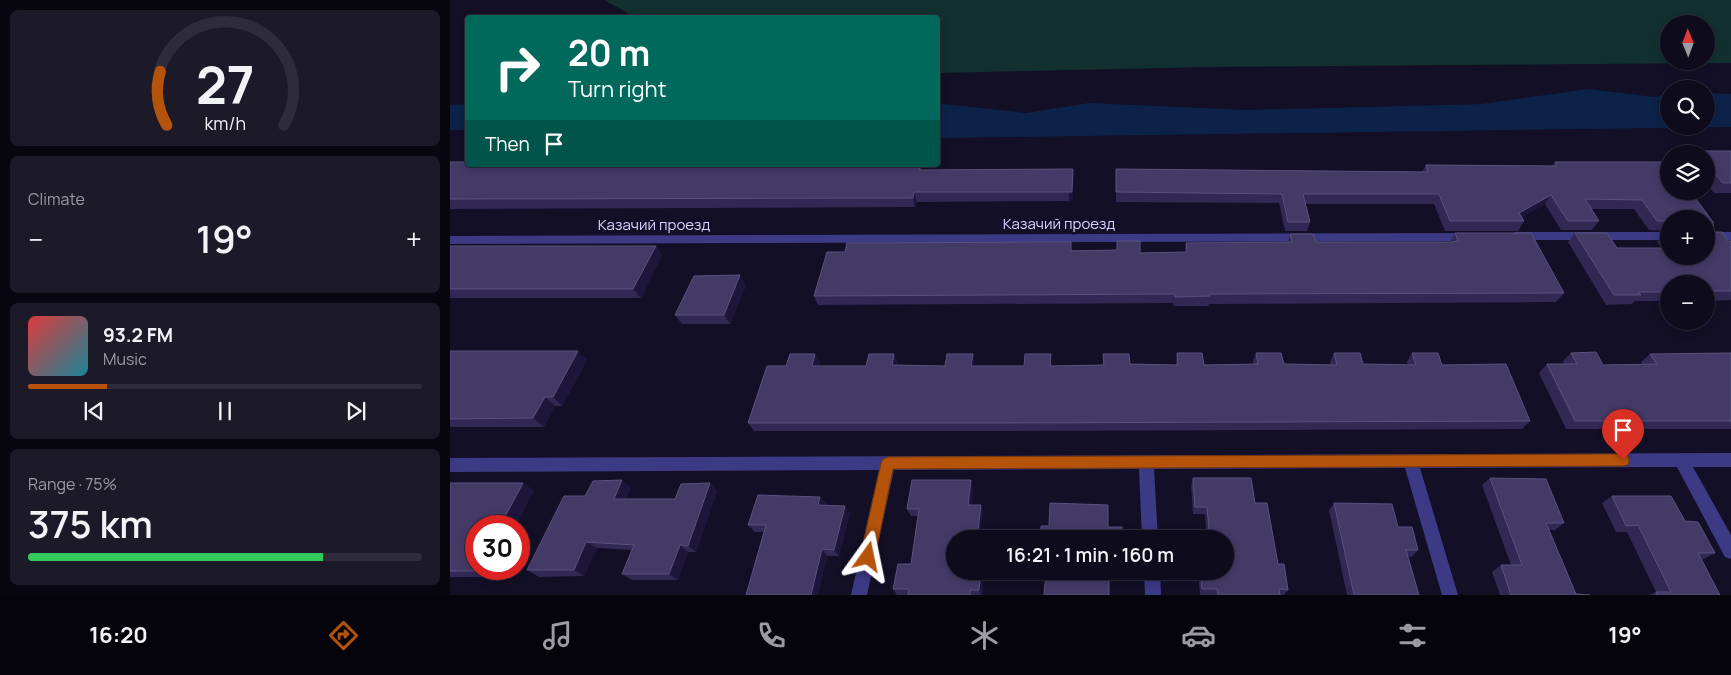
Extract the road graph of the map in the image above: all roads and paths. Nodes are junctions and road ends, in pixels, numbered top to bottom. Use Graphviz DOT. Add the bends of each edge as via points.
graph roads {
  1 [pos="1479,236"];
  2 [pos="1499,236"];
  3 [pos="1660,236"];
  4 [pos="1715,236"];
  5 [pos="1731,236"];
  6 [pos="450,240"];
  7 [pos="1681,460"];
  8 [pos="1731,460"];
  9 [pos="1410,461"];
  10 [pos="1146,462"];
  11 [pos="888,463"];
  12 [pos="450,465"];
  13 [pos="1150,530"];
  14 [pos="1731,551"];
  15 [pos="1152,580"];
  16 [pos="859,595"];
  17 [pos="1153,595"];
  18 [pos="1450,595"];
  1 -- 6 [label="street, Казачий проезд"];
  2 -- 3 [label="street"];
  4 -- 5 [label="street"];
  7 -- 8 [label="street"];
  7 -- 9 [label="street"];
  7 -- 14 [label="street"];
  9 -- 10 [label="street"];
  9 -- 18 [label="street"];
  10 -- 11 [label="street"];
  10 -- 13 [label="street"];
  11 -- 12 [label="street"];
  11 -- 16 [label="street"];
  15 -- 17 [label="street"];
}
